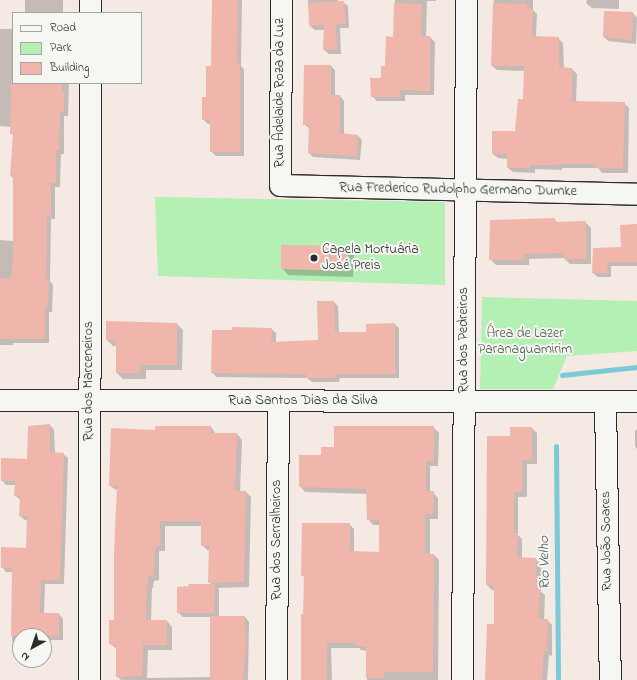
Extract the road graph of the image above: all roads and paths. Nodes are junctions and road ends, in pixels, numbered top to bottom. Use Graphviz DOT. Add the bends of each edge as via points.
graph roads {
  1 [pos="90,0"];
  2 [pos="281,0"];
  3 [pos="466,0"];
  4 [pos="90,12"];
  5 [pos="90,84"];
  6 [pos="280,185"];
  7 [pos="465,190"];
  8 [pos="637,194"];
  9 [pos="0,400"];
  10 [pos="89,400"];
  11 [pos="278,401"];
  12 [pos="637,401"];
  13 [pos="464,402"];
  14 [pos="605,402"];
  15 [pos="89,680"];
  16 [pos="276,680"];
  17 [pos="462,680"];
  18 [pos="610,680"];
  1 -- 4 [label="street"];
  2 -- 6 [label="street, Rua Adelaide Roza da Luz"];
  3 -- 7 [label="street, Rua dos Pedreiros"];
  5 -- 10 [label="street, Rua dos Marceneiros"];
  6 -- 7 [label="street, Rua Frederico Rudolpho Germano Dumke"];
  7 -- 8 [label="street, Rua Frederico Rudolpho Germano Dumke"];
  7 -- 13 [label="street, Rua dos Pedreiros"];
  9 -- 10 [label="street, Rua Santos Dias da Silva"];
  10 -- 11 [label="street, Rua Santos Dias da Silva"];
  10 -- 15 [label="street, Rua dos Marceneiros"];
  11 -- 13 [label="street, Rua Santos Dias da Silva"];
  11 -- 16 [label="street, Rua dos Serralheiros"];
  12 -- 14 [label="street, Rua Santos Dias da Silva"];
  13 -- 14 [label="street, Rua Santos Dias da Silva"];
  13 -- 17 [label="street, Rua dos Pedreiros"];
  14 -- 18 [label="street, Rua João Soares"];
}
